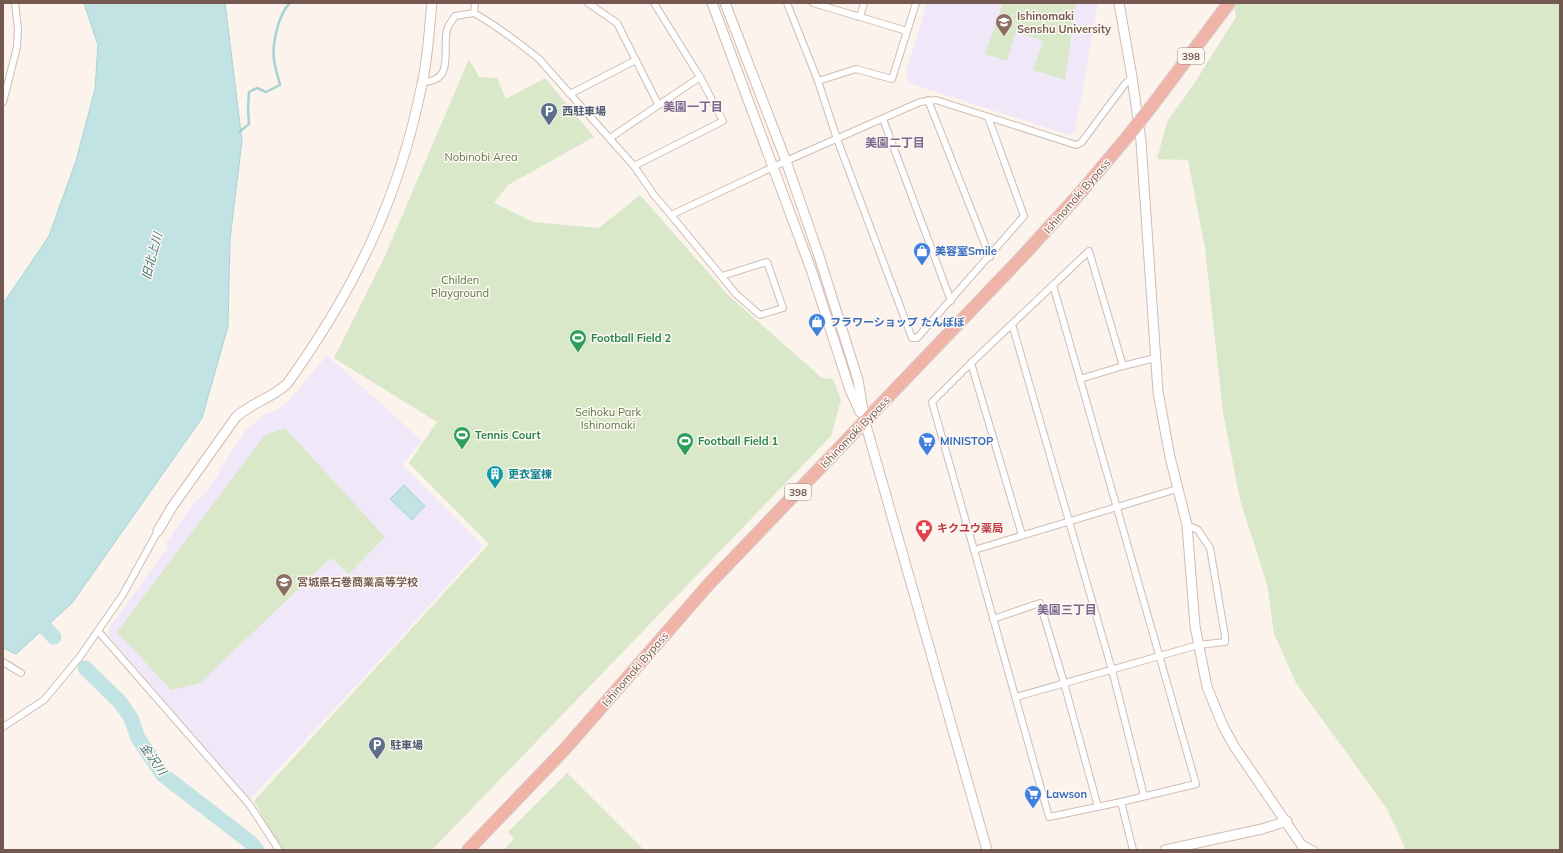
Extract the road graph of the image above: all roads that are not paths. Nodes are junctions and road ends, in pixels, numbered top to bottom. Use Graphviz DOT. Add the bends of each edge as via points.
graph roads {
  1 [pos="15,3"];
  2 [pos="432,3"];
  3 [pos="475,3"];
  4 [pos="588,3"];
  5 [pos="654,3"];
  6 [pos="712,3"];
  7 [pos="725,3"];
  8 [pos="787,3"];
  9 [pos="813,3"];
  10 [pos="864,3"];
  11 [pos="916,3"];
  12 [pos="1118,3"];
  13 [pos="1229,3"];
  14 [pos="474,13"];
  15 [pos="860,17"];
  16 [pos="907,31"];
  17 [pos="636,60"];
  18 [pos="700,77"];
  19 [pos="1132,77"];
  20 [pos="423,82"];
  21 [pos="818,82"];
  22 [pos="570,94"];
  23 [pos="928,100"];
  24 [pos="3,102"];
  25 [pos="658,104"];
  26 [pos="988,118"];
  27 [pos="883,119"];
  28 [pos="610,138"];
  29 [pos="837,139"];
  30 [pos="786,161"];
  31 [pos="634,166"];
  32 [pos="773,168"];
  33 [pos="671,215"];
  34 [pos="990,257"];
  35 [pos="722,276"];
  36 [pos="1053,285"];
  37 [pos="951,301"];
  38 [pos="1012,324"];
  39 [pos="1155,358"];
  40 [pos="971,363"];
  41 [pos="1123,366"];
  42 [pos="1080,379"];
  43 [pos="865,422"];
  44 [pos="1177,489"];
  45 [pos="1117,508"];
  46 [pos="1069,522"];
  47 [pos="1187,525"];
  48 [pos="158,531"];
  49 [pos="1022,535"];
  50 [pos="974,550"];
  51 [pos="993,619"];
  52 [pos="98,632"];
  53 [pos="1198,645"];
  54 [pos="1160,656"];
  55 [pos="3,662"];
  56 [pos="1112,670"];
  57 [pos="21,672"];
  58 [pos="1064,683"];
  59 [pos="1016,697"];
  60 [pos="3,727"];
  61 [pos="1144,796"];
  62 [pos="1121,802"];
  63 [pos="1098,807"];
  64 [pos="1287,822"];
  65 [pos="1303,847"];
  66 [pos="279,850"];
  67 [pos="468,850"];
  68 [pos="987,850"];
  69 [pos="1133,850"];
  70 [pos="1165,850"];
  71 [pos="1314,850"];
  1 -- 24 [label="street" via="17,47"];
  2 -- 20 [label="street"];
  3 -- 14 [label="street"];
  4 -- 17 [label="street" via="617,23"];
  5 -- 18 [label="street"];
  6 -- 32 [label="street"];
  7 -- 30 [label="street"];
  8 -- 21 [label="street"];
  9 -- 15 [label="street"];
  10 -- 15 [label="street"];
  11 -- 16 [label="street"];
  12 -- 19 [label="street"];
  13 -- 43 [label="highway, Ishinomaki Bypass / 398, bridge" via="1151,107 1081,192 1020,260"];
  14 -- 20 [label="street" via="455,16 452,20 447,29 446,64 443,72 437,80"];
  14 -- 22 [label="street" via="533,55"];
  15 -- 16 [label="street"];
  16 -- 21 [label="street" via="892,79 856,69"];
  17 -- 22 [label="street"];
  17 -- 25 [label="street"];
  18 -- 25 [label="street"];
  18 -- 31 [label="street" via="723,121"];
  19 -- 26 [label="street" via="1076,146"];
  19 -- 39 [label="street" via="1141,141"];
  20 -- 48 [label="street" via="393,190 352,283 287,384 236,418 172,507"];
  21 -- 29 [label="street"];
  22 -- 28 [label="street"];
  23 -- 26 [label="street" via="936,100"];
  23 -- 27 [label="street"];
  23 -- 34 [label="street"];
  25 -- 28 [label="street"];
  26 -- 34 [label="street" via="1024,216"];
  27 -- 29 [label="street"];
  27 -- 37 [label="street"];
  28 -- 31 [label="street"];
  29 -- 30 [label="street"];
  29 -- 37 [label="street" via="912,338 917,338"];
  30 -- 32 [label="street"];
  30 -- 43 [label="street" via="856,372"];
  31 -- 33 [label="street"];
  32 -- 33 [label="street"];
  32 -- 43 [label="street" via="812,272 850,390"];
  33 -- 35 [label="street"];
  34 -- 37 [label="street"];
  35 -- 35 [label="street" via="767,262 783,308 760,315 736,294"];
  36 -- 38 [label="street"];
  36 -- 41 [label="street" via="1090,251"];
  36 -- 42 [label="street"];
  38 -- 40 [label="street"];
  38 -- 46 [label="street"];
  39 -- 41 [label="street"];
  39 -- 44 [label="street" via="1163,425"];
  40 -- 49 [label="street"];
  40 -- 50 [label="street" via="932,402"];
  41 -- 42 [label="street"];
  42 -- 45 [label="street"];
  43 -- 67 [label="highway, Ishinomaki Bypass / 398" via="709,584 565,750"];
  43 -- 68 [label="street"];
  44 -- 45 [label="street"];
  44 -- 47 [label="street"];
  45 -- 46 [label="street"];
  45 -- 54 [label="street"];
  46 -- 49 [label="street"];
  46 -- 56 [label="street"];
  47 -- 53 [label="street"];
  47 -- 53 [label="street" via="1198,530 1210,548 1225,636 1225,642"];
  48 -- 52 [label="street" via="122,596"];
  49 -- 50 [label="street"];
  50 -- 51 [label="street"];
  51 -- 58 [label="street" via="1040,603"];
  51 -- 59 [label="street"];
  52 -- 60 [label="street" via="44,700"];
  52 -- 66 [label="street" via="240,793"];
  53 -- 54 [label="street"];
  53 -- 64 [label="street" via="1207,687 1223,726"];
  54 -- 56 [label="street"];
  54 -- 61 [label="street" via="1196,784"];
  55 -- 57 [label="street"];
  56 -- 58 [label="street"];
  56 -- 61 [label="street"];
  58 -- 59 [label="street"];
  58 -- 63 [label="street"];
  59 -- 63 [label="street" via="1049,817"];
  61 -- 62 [label="street"];
  62 -- 63 [label="street"];
  62 -- 69 [label="street"];
  64 -- 65 [label="street"];
  64 -- 70 [label="street"];
  65 -- 71 [label="street"];
}
